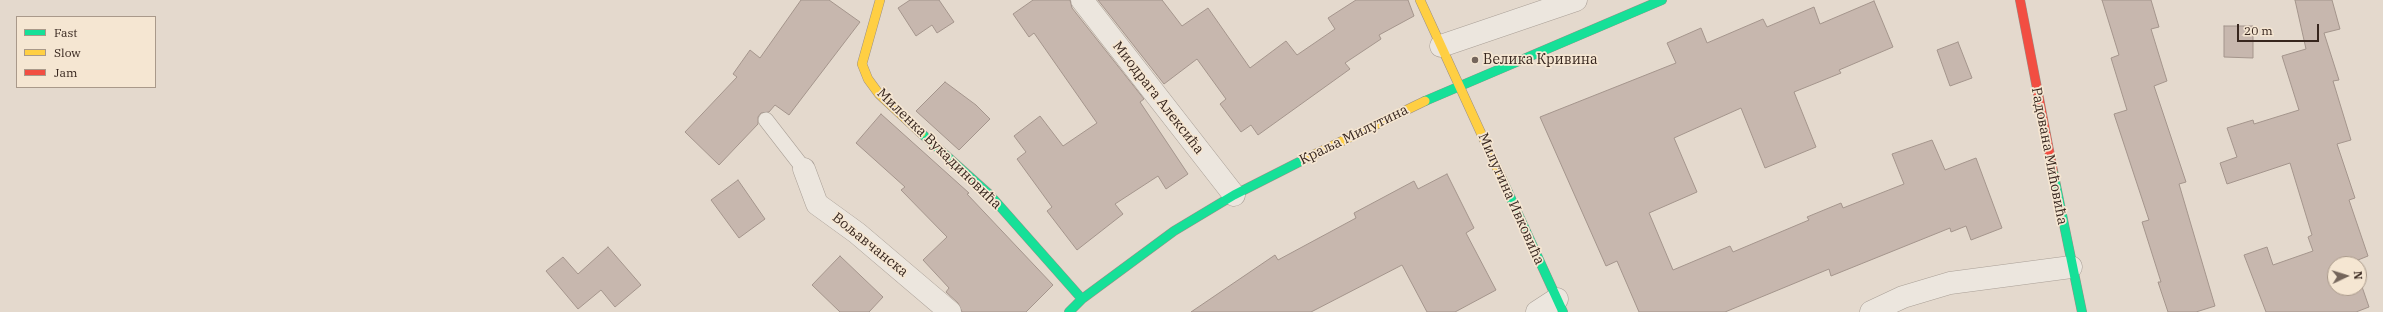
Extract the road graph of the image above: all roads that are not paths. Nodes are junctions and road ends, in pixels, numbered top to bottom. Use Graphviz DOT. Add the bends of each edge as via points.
graph roads {
  1 [pos="880,0"];
  2 [pos="1082,0"];
  3 [pos="1420,0"];
  4 [pos="1576,0"];
  5 [pos="1662,0"];
  6 [pos="2020,0"];
  7 [pos="1441,46"];
  8 [pos="1459,85"];
  9 [pos="766,120"];
  10 [pos="804,169"];
  11 [pos="1234,195"];
  12 [pos="2071,267"];
  13 [pos="1082,299"];
  14 [pos="1560,306"];
  15 [pos="950,312"];
  16 [pos="1069,312"];
  17 [pos="1537,312"];
  18 [pos="1871,312"];
  19 [pos="2082,312"];
  1 -- 13 [label="street, Миленка Вукадиновића" via="862,64 868,79 879,94 989,194"];
  2 -- 11 [label="street, Миодрага Алексића"];
  3 -- 7 [label="street, Милутина Ивковића"];
  4 -- 7 [label="street"];
  5 -- 8 [label="street, Краља Милутина"];
  6 -- 12 [label="street, Радована Мићовића"];
  7 -- 8 [label="street, Милутина Ивковића"];
  8 -- 11 [label="street, Краља Милутина" via="1393,115"];
  8 -- 14 [label="street, Милутина Ивковића"];
  9 -- 10 [label="lane"];
  10 -- 15 [label="street, Вољавчанска" via="817,204"];
  11 -- 13 [label="street, Краља Милутина" via="1174,231"];
  12 -- 18 [label="street" via="1950,283 1903,297"];
  12 -- 19 [label="street, Радована Мићовића"];
  13 -- 16 [label="street, Краља Милутина"];
  14 -- 17 [label="street"];
}
